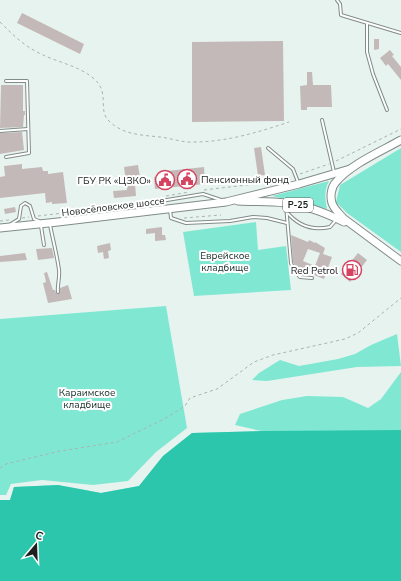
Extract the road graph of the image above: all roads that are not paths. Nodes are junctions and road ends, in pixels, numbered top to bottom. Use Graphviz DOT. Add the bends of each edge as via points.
graph roads {
  1 [pos="337,0"];
  2 [pos="367,23"];
  3 [pos="401,33"];
  4 [pos="6,81"];
  5 [pos="387,110"];
  6 [pos="322,120"];
  7 [pos="28,129"];
  8 [pos="0,131"];
  9 [pos="401,140"];
  10 [pos="268,148"];
  11 [pos="6,157"];
  12 [pos="350,169"];
  13 [pos="334,174"];
  14 [pos="299,184"];
  15 [pos="227,202"];
  16 [pos="286,203"];
  17 [pos="169,209"];
  18 [pos="286,211"];
  19 [pos="142,213"];
  20 [pos="337,219"];
  21 [pos="58,222"];
  22 [pos="287,223"];
  23 [pos="41,224"];
  24 [pos="49,224"];
  25 [pos="3,228"];
  26 [pos="362,232"];
  27 [pos="44,245"];
  28 [pos="399,260"];
  29 [pos="312,278"];
  30 [pos="58,292"];
  1 -- 2 [label="lane" via="341,15"];
  2 -- 3 [label="lane"];
  2 -- 5 [label="lane" via="367,52"];
  4 -- 7 [label="lane" via="27,81"];
  6 -- 13 [label="lane"];
  7 -- 8 [label="lane"];
  7 -- 11 [label="lane" via="29,153"];
  9 -- 12 [label="main road"];
  10 -- 14 [label="lane" via="293,169"];
  12 -- 13 [label="main road, Новосёловское шоссе / Р-25"];
  12 -- 26 [label="main road" via="335,183 332,203 343,218"];
  13 -- 14 [label="main road, Новосёловское шоссе / Р-25"];
  14 -- 15 [label="main road, Новосёловское шоссе / Р-25"];
  15 -- 16 [label="main road, Новосёловское шоссе / Р-25"];
  15 -- 17 [label="main road, Новосёловское шоссе / Р-25"];
  15 -- 19 [label="lane" via="203,194 155,202"];
  16 -- 18 [label="lane"];
  16 -- 20 [label="main road, Новосёловское шоссе / Р-25" via="304,206"];
  17 -- 19 [label="main road, Новосёловское шоссе / Р-25"];
  17 -- 22 [label="lane" via="171,218 186,223 253,217"];
  18 -- 20 [label="lane" via="296,222 316,229 330,227"];
  18 -- 22 [label="lane"];
  19 -- 21 [label="main road, Новосёловское шоссе / Р-25"];
  20 -- 26 [label="main road, Новосёловское шоссе / Р-25"];
  21 -- 24 [label="main road, Новосёловское шоссе / Р-25"];
  21 -- 25 [label="lane" via="36,220 30,206 25,203 21,206 19,219"];
  22 -- 29 [label="lane" via="291,264 300,277"];
  23 -- 24 [label="main road, Новосёловское шоссе / Р-25"];
  23 -- 25 [label="main road, Новосёловское шоссе / Р-25"];
  23 -- 27 [label="lane"];
  24 -- 30 [label="lane" via="59,272"];
  26 -- 28 [label="main road"];
}
